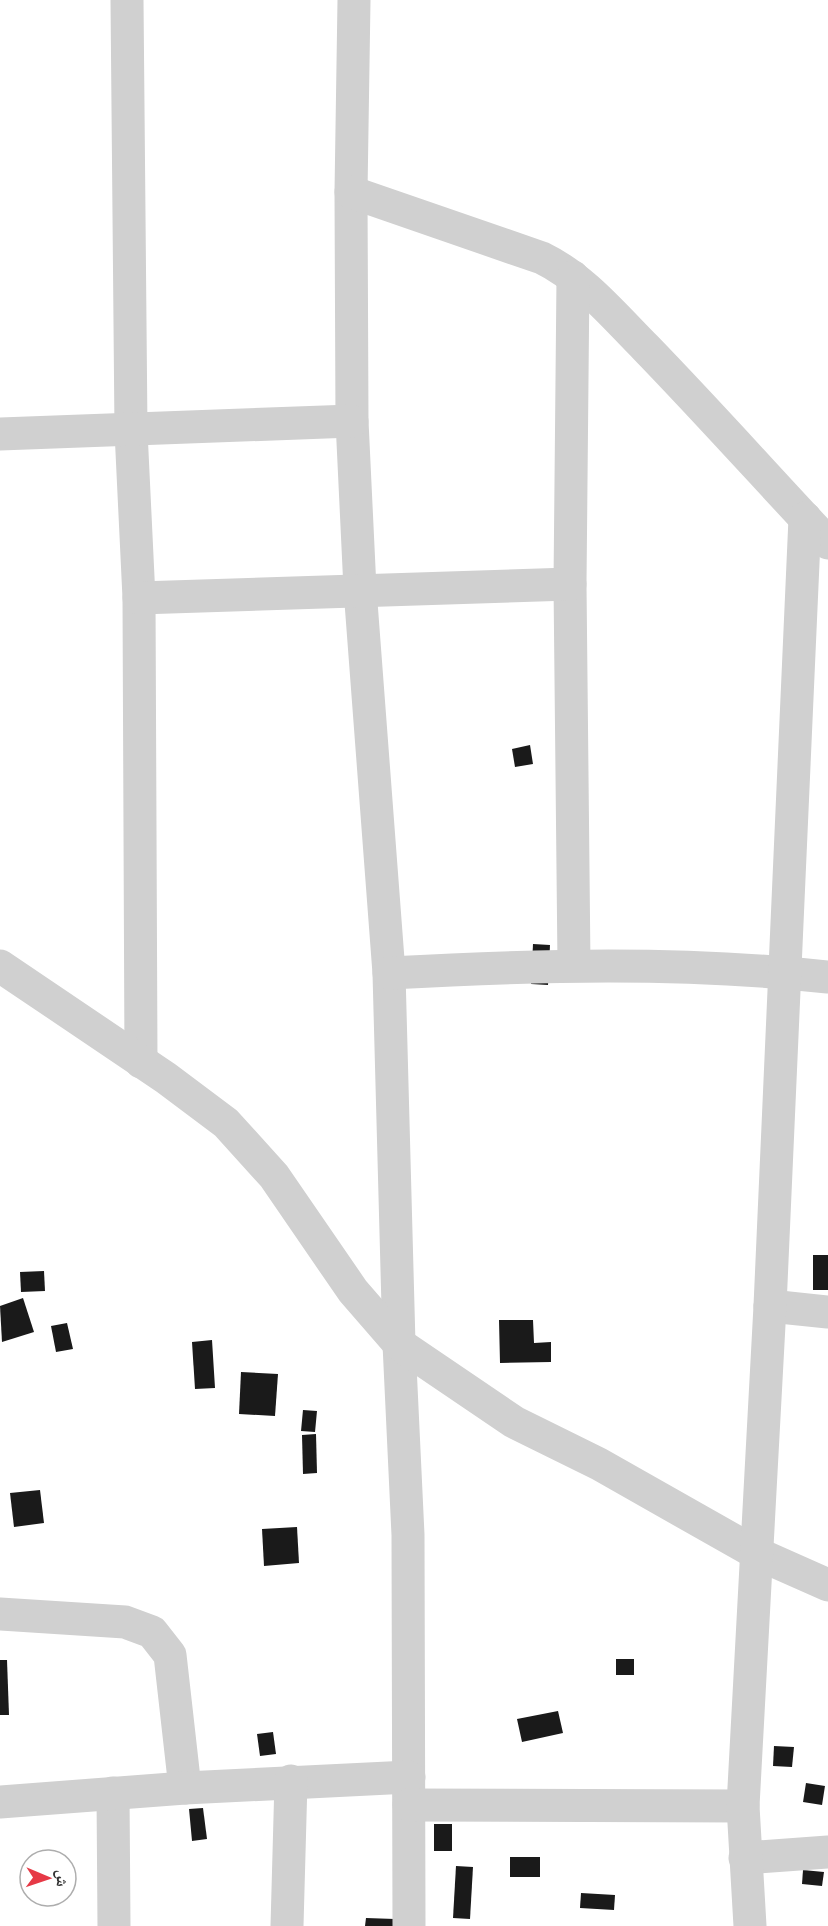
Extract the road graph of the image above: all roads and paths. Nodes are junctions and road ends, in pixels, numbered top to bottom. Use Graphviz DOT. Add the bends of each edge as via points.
graph roads {
  1 [pos="127,0"];
  2 [pos="354,0"];
  3 [pos="351,192"];
  4 [pos="573,277"];
  5 [pos="352,421"];
  6 [pos="131,431"];
  7 [pos="0,434"];
  8 [pos="805,518"];
  9 [pos="828,543"];
  10 [pos="570,584"];
  11 [pos="360,589"];
  12 [pos="139,598"];
  13 [pos="574,965"];
  14 [pos="0,966"];
  15 [pos="784,972"];
  16 [pos="388,973"];
  17 [pos="828,977"];
  18 [pos="141,1062"];
  19 [pos="770,1306"];
  20 [pos="828,1312"];
  21 [pos="399,1344"];
  22 [pos="756,1553"];
  23 [pos="828,1585"];
  24 [pos="0,1614"];
  25 [pos="291,1781"];
  26 [pos="185,1788"];
  27 [pos="409,1791"];
  28 [pos="113,1793"];
  29 [pos="0,1802"];
  30 [pos="743,1806"];
  31 [pos="828,1852"];
  32 [pos="745,1858"];
  33 [pos="114,1926"];
  34 [pos="287,1926"];
  35 [pos="409,1926"];
  36 [pos="750,1926"];
  1 -- 6 [label="street"];
  2 -- 3 [label="street"];
  3 -- 4 [label="street" via="542,258"];
  3 -- 5 [label="street"];
  4 -- 8 [label="street" via="706,410"];
  4 -- 10 [label="street"];
  5 -- 6 [label="street"];
  5 -- 11 [label="street"];
  6 -- 7 [label="street"];
  6 -- 12 [label="street"];
  8 -- 9 [label="street"];
  8 -- 15 [label="street"];
  10 -- 11 [label="street"];
  10 -- 13 [label="street"];
  11 -- 12 [label="street"];
  11 -- 16 [label="street"];
  12 -- 18 [label="street"];
  13 -- 15 [label="street"];
  13 -- 16 [label="street"];
  14 -- 18 [label="street"];
  15 -- 17 [label="street"];
  15 -- 19 [label="street"];
  16 -- 21 [label="street"];
  18 -- 21 [label="street" via="226,1124 274,1176 353,1291"];
  19 -- 20 [label="street"];
  19 -- 22 [label="street"];
  21 -- 22 [label="street" via="514,1422 599,1464"];
  21 -- 27 [label="street" via="408,1535"];
  22 -- 23 [label="street"];
  22 -- 30 [label="street"];
  24 -- 26 [label="street" via="125,1622 152,1632 170,1655"];
  25 -- 26 [label="street"];
  25 -- 27 [label="street"];
  25 -- 34 [label="street"];
  26 -- 28 [label="street"];
  27 -- 30 [label="street"];
  27 -- 35 [label="street"];
  28 -- 29 [label="street"];
  28 -- 33 [label="street"];
  30 -- 32 [label="street"];
  31 -- 32 [label="street"];
  32 -- 36 [label="street"];
}
